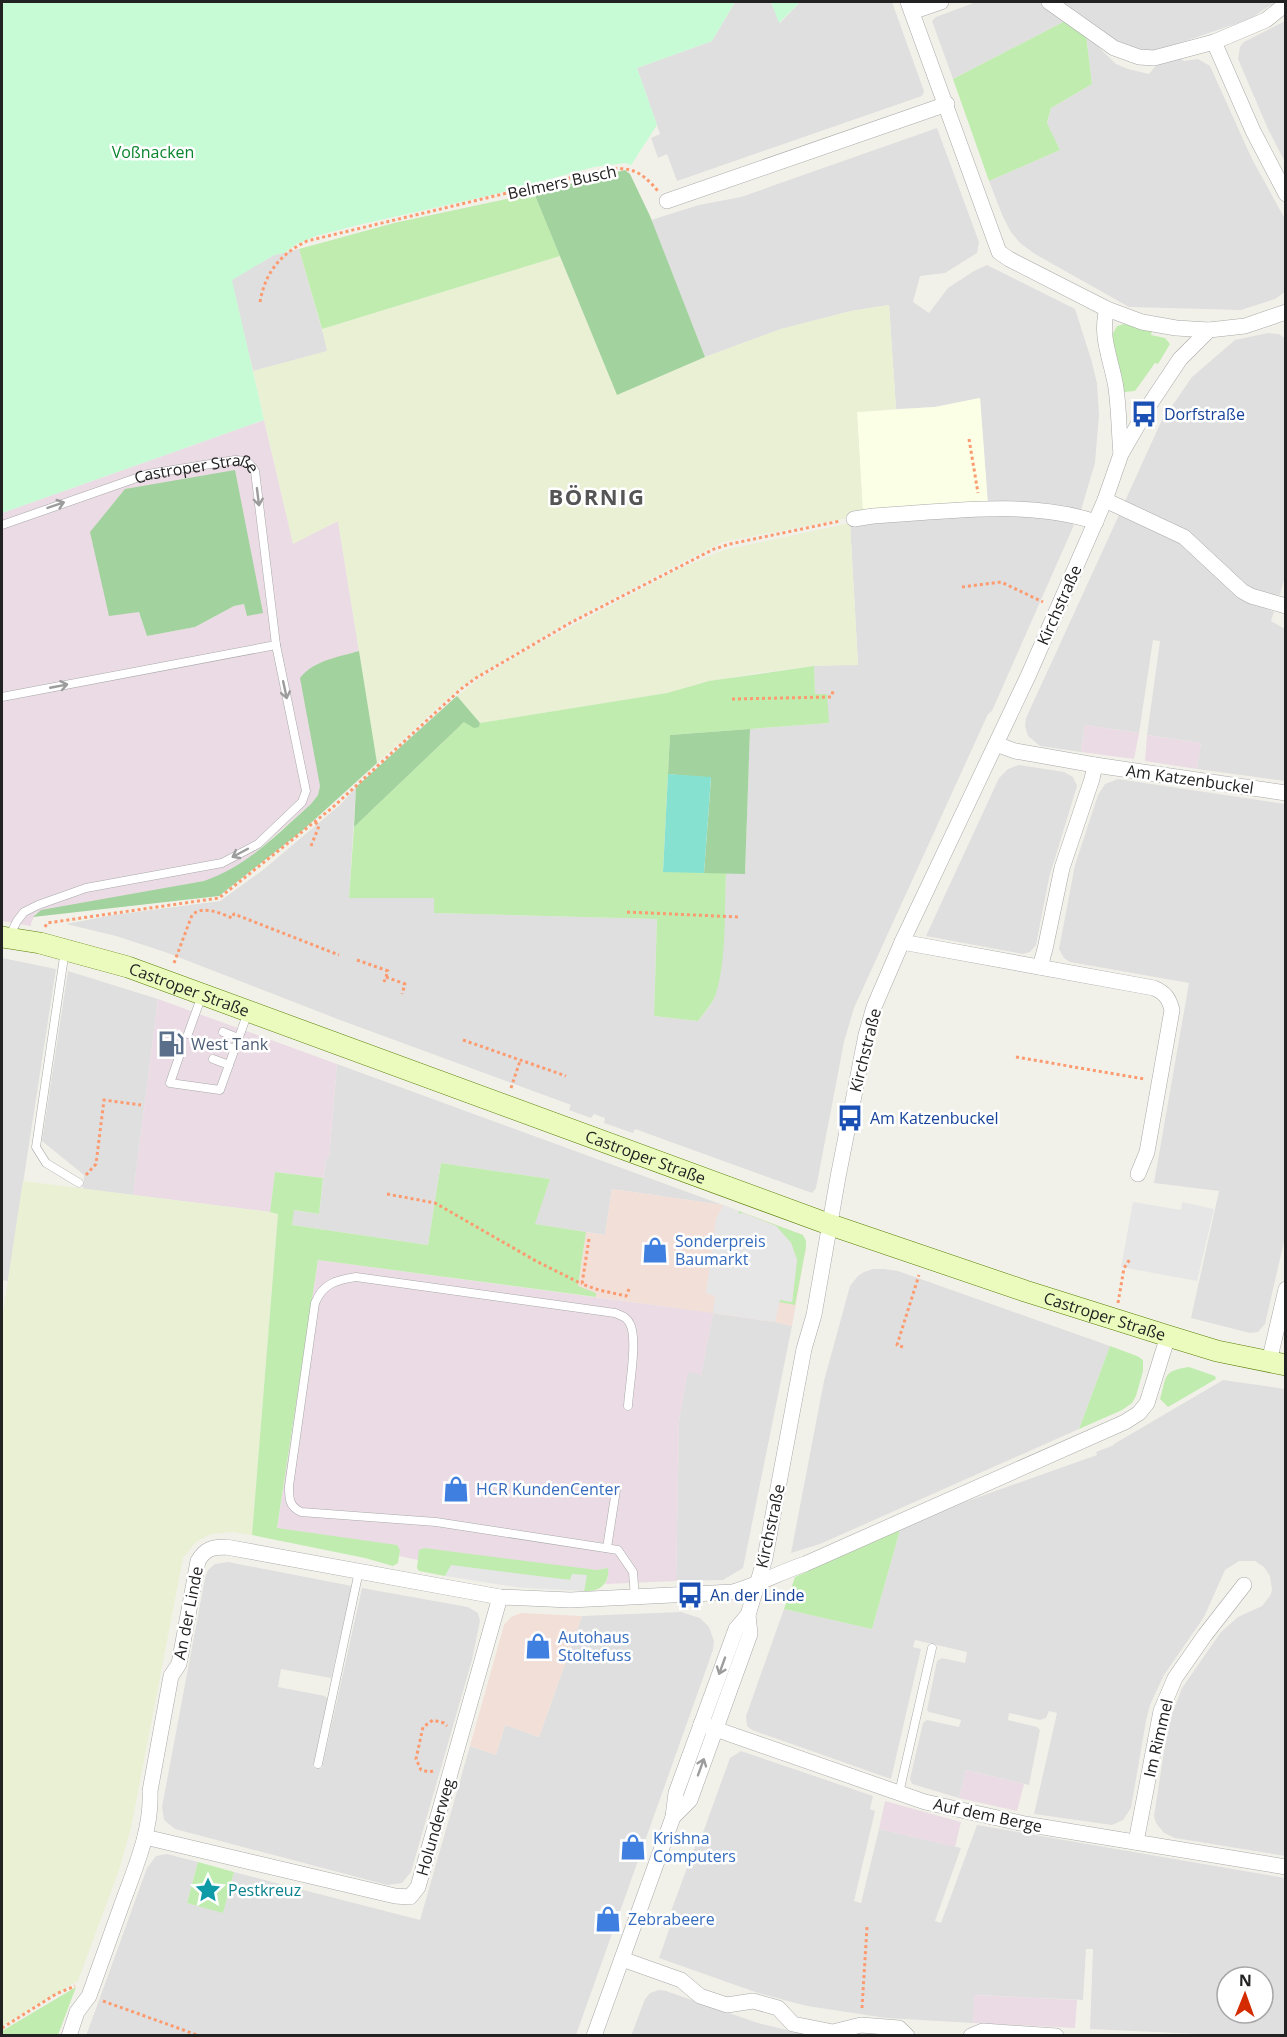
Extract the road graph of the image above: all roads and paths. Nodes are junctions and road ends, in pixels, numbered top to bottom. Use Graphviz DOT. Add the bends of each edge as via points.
graph roads {
  1 [pos="941,2"];
  2 [pos="1049,2"];
  3 [pos="1286,4"];
  4 [pos="910,7"];
  5 [pos="1214,42"];
  6 [pos="947,104"];
  7 [pos="1286,194"];
  8 [pos="667,201"];
  9 [pos="260,302"];
  10 [pos="1107,309"];
  11 [pos="1286,312"];
  12 [pos="1209,330"];
  13 [pos="969,439"];
  14 [pos="1121,454"];
  15 [pos="1106,500"];
  16 [pos="980,510"];
  17 [pos="854,519"];
  18 [pos="1096,522"];
  19 [pos="2,525"];
  20 [pos="962,587"];
  21 [pos="1286,606"];
  22 [pos="1058,609"];
  23 [pos="276,645"];
  24 [pos="834,689"];
  25 [pos="2,697"];
  26 [pos="732,699"];
  27 [pos="996,744"];
  28 [pos="1095,765"];
  29 [pos="1286,793"];
  30 [pos="315,822"];
  31 [pos="311,846"];
  32 [pos="627,912"];
  33 [pos="739,917"];
  34 [pos="5,938"];
  35 [pos="902,942"];
  36 [pos="40,943"];
  37 [pos="65,949"];
  38 [pos="339,955"];
  39 [pos="357,960"];
  40 [pos="1040,967"];
  41 [pos="386,977"];
  42 [pos="168,981"];
  43 [pos="384,982"];
  44 [pos="203,994"];
  45 [pos="402,994"];
  46 [pos="249,1010"];
  47 [pos="223,1032"];
  48 [pos="190,1034"];
  49 [pos="238,1038"];
  50 [pos="463,1040"];
  51 [pos="219,1043"];
  52 [pos="234,1049"];
  53 [pos="1016,1057"];
  54 [pos="180,1058"];
  55 [pos="213,1059"];
  56 [pos="521,1060"];
  57 [pos="229,1065"];
  58 [pos="566,1076"];
  59 [pos="1159,1082"];
  60 [pos="505,1104"];
  61 [pos="141,1105"];
  62 [pos="1138,1174"];
  63 [pos="79,1183"];
  64 [pos="387,1194"];
  65 [pos="831,1225"];
  66 [pos="589,1239"];
  67 [pos="925,1256"];
  68 [pos="1130,1259"];
  69 [pos="582,1284"];
  70 [pos="630,1289"];
  71 [pos="1286,1289"];
  72 [pos="1113,1318"];
  73 [pos="1168,1336"];
  74 [pos="903,1347"];
  75 [pos="1277,1364"];
  76 [pos="628,1406"];
  77 [pos="616,1490"];
  78 [pos="607,1548"];
  79 [pos="359,1571"];
  80 [pos="757,1585"];
  81 [pos="1244,1585"];
  82 [pos="500,1597"];
  83 [pos="635,1598"];
  84 [pos="933,1648"];
  85 [pos="708,1726"];
  86 [pos="461,1734"];
  87 [pos="318,1764"];
  88 [pos="451,1771"];
  89 [pos="899,1793"];
  90 [pos="145,1837"];
  91 [pos="1136,1842"];
  92 [pos="1286,1867"];
  93 [pos="867,1927"];
  94 [pos="622,1959"];
  95 [pos="84,1990"];
  96 [pos="861,2025"];
  97 [pos="2,2028"];
  98 [pos="69,2036"];
  99 [pos="200,2036"];
  100 [pos="594,2036"];
  101 [pos="907,2036"];
  102 [pos="971,2036"];
  103 [pos="1056,2036"];
  1 -- 4 [label="street"];
  2 -- 5 [label="street" via="1113,48 1139,57"];
  3 -- 5 [label="street" via="1266,20"];
  4 -- 6 [label="street"];
  5 -- 7 [label="street"];
  6 -- 8 [label="street"];
  6 -- 10 [label="street" via="999,252"];
  8 -- 9 [label="path, Belmers Busch" via="646,177 632,169 617,168 307,241 278,261 263,283"];
  10 -- 12 [label="street" via="1142,322"];
  10 -- 14 [label="street, Kirchstraße" via="1104,334 1116,385"];
  11 -- 12 [label="street" via="1245,326"];
  12 -- 14 [label="street, Kirchstraße" via="1180,359"];
  13 -- 16 [label="path"];
  14 -- 15 [label="street, Kirchstraße"];
  15 -- 18 [label="street, Kirchstraße"];
  15 -- 21 [label="street" via="1184,537 1242,591"];
  16 -- 17 [label="street"];
  16 -- 18 [label="street" via="1016,508 1076,515"];
  17 -- 30 [label="path" via="714,549 523,650 461,689"];
  18 -- 22 [label="street, Kirchstraße"];
  19 -- 23 [label="lane, Castroper Straße, one-way" via="148,474 244,460 255,471"];
  20 -- 22 [label="path" via="1000,582"];
  22 -- 27 [label="street, Kirchstraße"];
  25 -- 23 [label="lane, one-way"];
  23 -- 34 [label="lane, Castroper Straße, one-way" via="306,791 302,802 258,844 222,863 86,888 24,912"];
  24 -- 26 [label="path" via="831,697"];
  27 -- 28 [label="street, Am Katzenbuckel"];
  27 -- 35 [label="street, Kirchstraße"];
  28 -- 29 [label="street, Am Katzenbuckel"];
  28 -- 40 [label="street" via="1062,868"];
  30 -- 31 [label="path" via="320,826"];
  30 -- 36 [label="path" via="219,898 47,923"];
  32 -- 33 [label="path"];
  34 -- 36 [label="main road, Castroper Straße"];
  35 -- 40 [label="street"];
  35 -- 65 [label="street, Kirchstraße" via="869,1022"];
  36 -- 37 [label="main road, Castroper Straße"];
  37 -- 42 [label="main road, Castroper Straße"];
  37 -- 63 [label="lane" via="36,1147 46,1163"];
  38 -- 42 [label="path" via="234,914 232,918 211,910 195,912"];
  39 -- 41 [label="path" via="388,971"];
  40 -- 59 [label="street" via="1163,992 1172,1010"];
  41 -- 43 [label="path"];
  41 -- 45 [label="path" via="405,984"];
  42 -- 44 [label="main road, Castroper Straße"];
  44 -- 46 [label="main road, Castroper Straße"];
  44 -- 48 [label="lane"];
  46 -- 49 [label="lane"];
  46 -- 60 [label="main road, Castroper Straße"];
  47 -- 49 [label="lane"];
  49 -- 52 [label="lane"];
  50 -- 56 [label="path"];
  51 -- 52 [label="lane"];
  52 -- 57 [label="lane"];
  53 -- 59 [label="path"];
  54 -- 57 [label="lane" via="170,1083 219,1090"];
  55 -- 57 [label="lane"];
  56 -- 58 [label="path"];
  56 -- 60 [label="path"];
  59 -- 62 [label="street" via="1147,1152"];
  60 -- 65 [label="main road, Castroper Straße"];
  61 -- 63 [label="path" via="104,1100 96,1164"];
  64 -- 69 [label="path" via="435,1203"];
  65 -- 67 [label="main road, Castroper Straße"];
  65 -- 80 [label="street, Kirchstraße"];
  66 -- 69 [label="path"];
  67 -- 72 [label="main road, Castroper Straße"];
  67 -- 74 [label="path" via="897,1345"];
  68 -- 72 [label="path" via="1124,1268"];
  69 -- 70 [label="path" via="626,1296"];
  71 -- 75 [label="street"];
  72 -- 73 [label="main road, Castroper Straße"];
  73 -- 75 [label="main road, Castroper Straße"];
  73 -- 80 [label="street, An der Linde" via="1147,1403 1125,1422 778,1572"];
  76 -- 78 [label="lane" via="632,1327 626,1318 615,1313 356,1277 334,1281 320,1291 315,1303 289,1486 289,1501 294,1509 436,1522"];
  77 -- 78 [label="lane"];
  78 -- 83 [label="lane" via="618,1550 633,1572"];
  79 -- 82 [label="street, An der Linde"];
  79 -- 87 [label="lane"];
  79 -- 90 [label="street, An der Linde" via="226,1547 213,1547 203,1553 198,1561 179,1664 171,1676"];
  80 -- 83 [label="street, An der Linde" via="733,1592"];
  80 -- 85 [label="street, Kirchstraße" via="748,1615 750,1634"];
  81 -- 91 [label="street, Im Rimmel" via="1175,1678 1161,1711"];
  82 -- 83 [label="street, An der Linde"];
  82 -- 86 [label="street, Holunderweg"];
  84 -- 89 [label="lane"];
  85 -- 89 [label="street, Auf dem Berge"];
  85 -- 94 [label="street, Kirchstraße" via="690,1800 673,1817"];
  86 -- 88 [label="street, Holunderweg"];
  86 -- 88 [label="path" via="433,1720 423,1727 416,1759 421,1770"];
  88 -- 90 [label="street, Holunderweg" via="418,1887 410,1897"];
  89 -- 91 [label="street, Auf dem Berge" via="977,1814"];
  90 -- 95 [label="street, An der Linde"];
  91 -- 92 [label="street, Auf dem Berge"];
  93 -- 96 [label="path"];
  94 -- 96 [label="street" via="681,1980 700,1995 727,2005 753,2001 778,2008 793,2024 833,2032"];
  94 -- 100 [label="street, Kirchstraße"];
  95 -- 97 [label="path" via="56,1994"];
  95 -- 98 [label="street, An der Linde"];
  95 -- 99 [label="path"];
  96 -- 101 [label="street" via="899,2028"];
  102 -- 103 [label="street" via="983,2031"];
}
